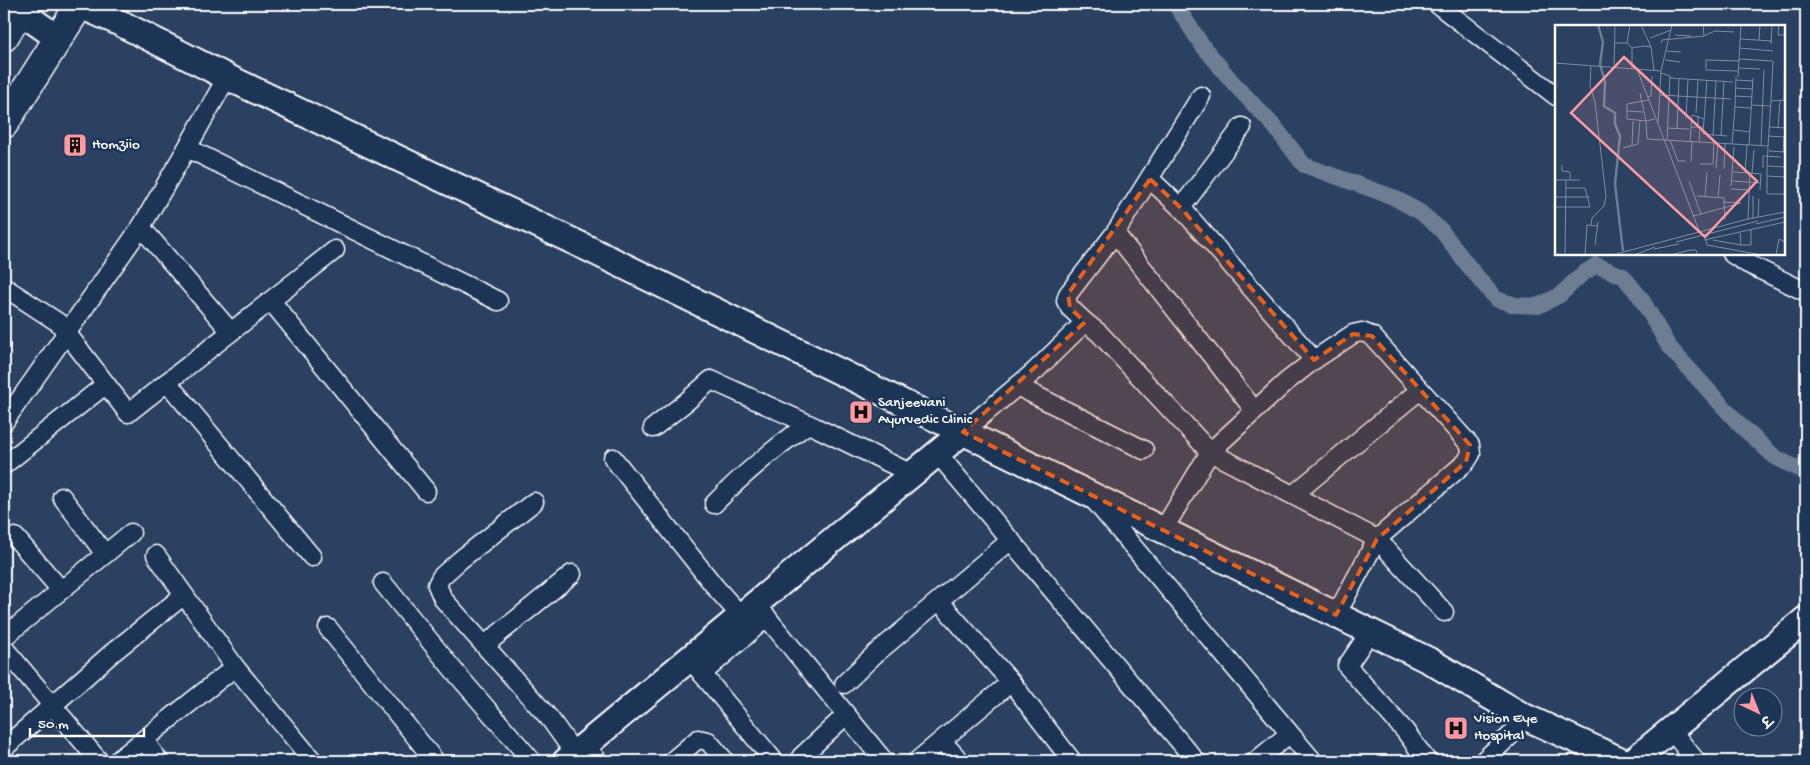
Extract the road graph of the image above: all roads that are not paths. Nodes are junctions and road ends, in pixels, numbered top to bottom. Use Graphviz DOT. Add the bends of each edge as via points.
graph roads {
  1 [pos="79,4"];
  2 [pos="1437,4"];
  3 [pos="18,6"];
  4 [pos="4,37"];
  5 [pos="58,38"];
  6 [pos="227,76"];
  7 [pos="1555,95"];
  8 [pos="1201,96"];
  9 [pos="4,124"];
  10 [pos="1242,127"];
  11 [pos="187,148"];
  12 [pos="1150,179"];
  13 [pos="1181,208"];
  14 [pos="141,227"];
  15 [pos="1115,233"];
  16 [pos="335,250"];
  17 [pos="1734,255"];
  18 [pos="4,287"];
  19 [pos="1806,292"];
  20 [pos="271,301"];
  21 [pos="498,301"];
  22 [pos="1085,322"];
  23 [pos="231,332"];
  24 [pos="67,333"];
  25 [pos="1314,360"];
  26 [pos="167,382"];
  27 [pos="105,385"];
  28 [pos="1017,386"];
  29 [pos="1420,390"];
  30 [pos="1255,411"];
  31 [pos="4,422"];
  32 [pos="808,424"];
  33 [pos="653,428"];
  34 [pos="963,432"];
  35 [pos="1144,450"];
  36 [pos="1210,452"];
  37 [pos="937,453"];
  38 [pos="613,458"];
  39 [pos="4,465"];
  40 [pos="912,474"];
  41 [pos="426,491"];
  42 [pos="1089,494"];
  43 [pos="1293,494"];
  44 [pos="62,497"];
  45 [pos="534,502"];
  46 [pos="714,504"];
  47 [pos="1163,530"];
  48 [pos="132,533"];
  49 [pos="15,536"];
  50 [pos="1377,539"];
  51 [pos="1010,540"];
  52 [pos="105,554"];
  53 [pos="156,555"];
  54 [pos="312,557"];
  55 [pos="572,574"];
  56 [pos="383,583"];
  57 [pos="61,590"];
  58 [pos="184,595"];
  59 [pos="939,601"];
  60 [pos="1444,612"];
  61 [pos="758,614"];
  62 [pos="1336,615"];
  63 [pos="1806,619"];
  64 [pos="328,628"];
  65 [pos="1370,632"];
  66 [pos="4,637"];
  67 [pos="485,645"];
  68 [pos="4,648"];
  69 [pos="235,667"];
  70 [pos="698,670"];
  71 [pos="1011,682"];
  72 [pos="844,684"];
  73 [pos="52,706"];
  74 [pos="846,715"];
  75 [pos="1523,716"];
  76 [pos="1671,730"];
  77 [pos="1289,734"];
  78 [pos="144,740"];
  79 [pos="942,741"];
  80 [pos="4,748"];
  81 [pos="581,756"];
  82 [pos="799,760"];
  83 [pos="99,761"];
  84 [pos="117,761"];
  85 [pos="160,761"];
  86 [pos="312,761"];
  87 [pos="435,761"];
  88 [pos="532,761"];
  89 [pos="672,761"];
  90 [pos="725,761"];
  91 [pos="774,761"];
  92 [pos="884,761"];
  93 [pos="916,761"];
  94 [pos="960,761"];
  95 [pos="1072,761"];
  96 [pos="1196,761"];
  97 [pos="1256,761"];
  98 [pos="1313,761"];
  99 [pos="1427,761"];
  100 [pos="1483,761"];
  101 [pos="1622,761"];
  102 [pos="1633,761"];
  103 [pos="1696,761"];
  1 -- 5 [label="highway"];
  1 -- 6 [label="street"];
  2 -- 7 [label="street"];
  3 -- 4 [label="highway"];
  3 -- 5 [label="street"];
  5 -- 9 [label="highway"];
  6 -- 11 [label="street"];
  6 -- 34 [label="street"];
  8 -- 12 [label="street"];
  10 -- 13 [label="street"];
  11 -- 14 [label="street"];
  11 -- 21 [label="street"];
  12 -- 13 [label="street"];
  12 -- 15 [label="street"];
  13 -- 25 [label="street"];
  14 -- 23 [label="street"];
  14 -- 24 [label="street"];
  15 -- 22 [label="street" via="1068,294 1066,301 1070,308"];
  15 -- 30 [label="street"];
  16 -- 20 [label="street"];
  17 -- 19 [label="street"];
  18 -- 24 [label="street" via="59,323"];
  20 -- 23 [label="street"];
  20 -- 41 [label="street"];
  22 -- 28 [label="street"];
  22 -- 36 [label="street"];
  23 -- 26 [label="street"];
  24 -- 27 [label="street"];
  24 -- 31 [label="street"];
  25 -- 29 [label="street" via="1353,334 1362,332 1372,336"];
  25 -- 30 [label="street"];
  26 -- 27 [label="street" via="128,413"];
  26 -- 54 [label="street"];
  27 -- 39 [label="street"];
  28 -- 34 [label="street"];
  28 -- 35 [label="street"];
  29 -- 43 [label="street"];
  29 -- 50 [label="street" via="1470,445 1471,454 1466,462"];
  30 -- 36 [label="street"];
  32 -- 33 [label="street" via="711,380"];
  32 -- 40 [label="street"];
  32 -- 46 [label="street" via="777,446"];
  34 -- 37 [label="street"];
  34 -- 42 [label="street"];
  36 -- 43 [label="street"];
  36 -- 47 [label="street"];
  37 -- 40 [label="street"];
  37 -- 51 [label="street"];
  38 -- 61 [label="street" via="716,588"];
  40 -- 61 [label="street"];
  42 -- 47 [label="street"];
  42 -- 77 [label="street"];
  43 -- 50 [label="street"];
  44 -- 52 [label="street"];
  45 -- 67 [label="street" via="460,560 436,585 443,599"];
  47 -- 62 [label="street"];
  48 -- 52 [label="street"];
  49 -- 57 [label="street"];
  50 -- 60 [label="street"];
  50 -- 62 [label="street"];
  51 -- 59 [label="street"];
  51 -- 96 [label="street"];
  52 -- 57 [label="street"];
  53 -- 58 [label="street"];
  55 -- 67 [label="street"];
  56 -- 88 [label="street"];
  57 -- 66 [label="street"];
  58 -- 69 [label="street"];
  58 -- 73 [label="street"];
  59 -- 71 [label="street"];
  59 -- 72 [label="street"];
  61 -- 70 [label="street"];
  61 -- 74 [label="street"];
  62 -- 65 [label="street"];
  63 -- 76 [label="street"];
  64 -- 87 [label="street"];
  65 -- 75 [label="street" via="1430,661"];
  65 -- 99 [label="street" via="1347,666"];
  67 -- 81 [label="street"];
  68 -- 73 [label="street"];
  69 -- 78 [label="street"];
  69 -- 86 [label="street"];
  70 -- 81 [label="street"];
  70 -- 91 [label="street"];
  71 -- 79 [label="street"];
  71 -- 95 [label="street"];
  73 -- 80 [label="street"];
  73 -- 83 [label="street"];
  74 -- 82 [label="street"];
  74 -- 92 [label="street"];
  75 -- 100 [label="street" via="1513,734"];
  75 -- 101 [label="street"];
  76 -- 102 [label="street"];
  76 -- 103 [label="street"];
  77 -- 97 [label="street"];
  77 -- 98 [label="street"];
  78 -- 84 [label="street"];
  78 -- 85 [label="street"];
  79 -- 93 [label="street"];
  79 -- 94 [label="street"];
  89 -- 90 [label="street" via="698,739 708,741"];
}
